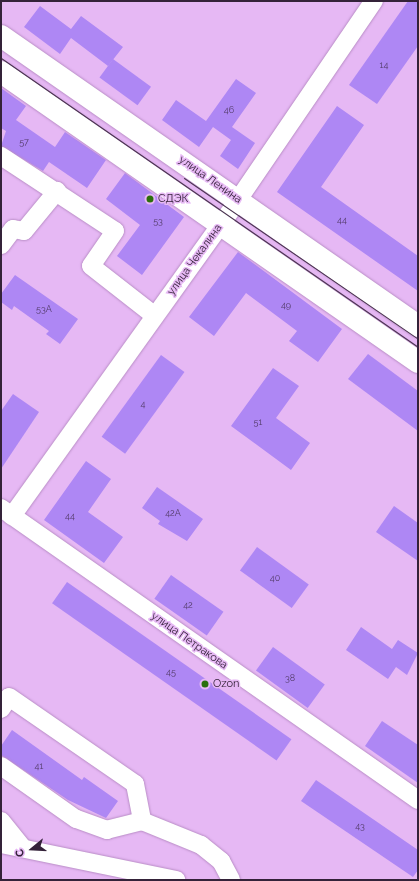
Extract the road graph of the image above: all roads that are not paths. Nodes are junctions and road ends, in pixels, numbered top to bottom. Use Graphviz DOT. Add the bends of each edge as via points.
graph roads {
  1 [pos="374,1"];
  2 [pos="1,36"];
  3 [pos="1,72"];
  4 [pos="1,156"];
  5 [pos="57,191"];
  6 [pos="238,200"];
  7 [pos="221,225"];
  8 [pos="1,245"];
  9 [pos="155,316"];
  10 [pos="418,326"];
  11 [pos="418,362"];
  12 [pos="7,512"];
  13 [pos="1,709"];
  14 [pos="1,766"];
  15 [pos="418,800"];
  16 [pos="1,821"];
  17 [pos="142,821"];
  18 [pos="1,844"];
  19 [pos="22,847"];
  20 [pos="176,880"];
  21 [pos="231,880"];
  1 -- 6 [label="street, улица Чекалина"];
  2 -- 6 [label="main road, улица Ленина"];
  3 -- 7 [label="main road"];
  4 -- 5 [label="street"];
  5 -- 8 [label="street" via="24,232 12,229"];
  5 -- 9 [label="street" via="115,231 91,266"];
  6 -- 7 [label="street, улица Чекалина"];
  6 -- 10 [label="main road, улица Ленина"];
  7 -- 9 [label="street, улица Чекалина"];
  7 -- 11 [label="main road"];
  9 -- 12 [label="street, улица Чекалина"];
  12 -- 15 [label="street, улица Петракова"];
  13 -- 17 [label="street" via="9,697 135,784"];
  14 -- 17 [label="street" via="76,819 107,830"];
  16 -- 19 [label="street"];
  17 -- 21 [label="street" via="201,845 222,861"];
  18 -- 19 [label="street"];
  19 -- 20 [label="street"];
}
